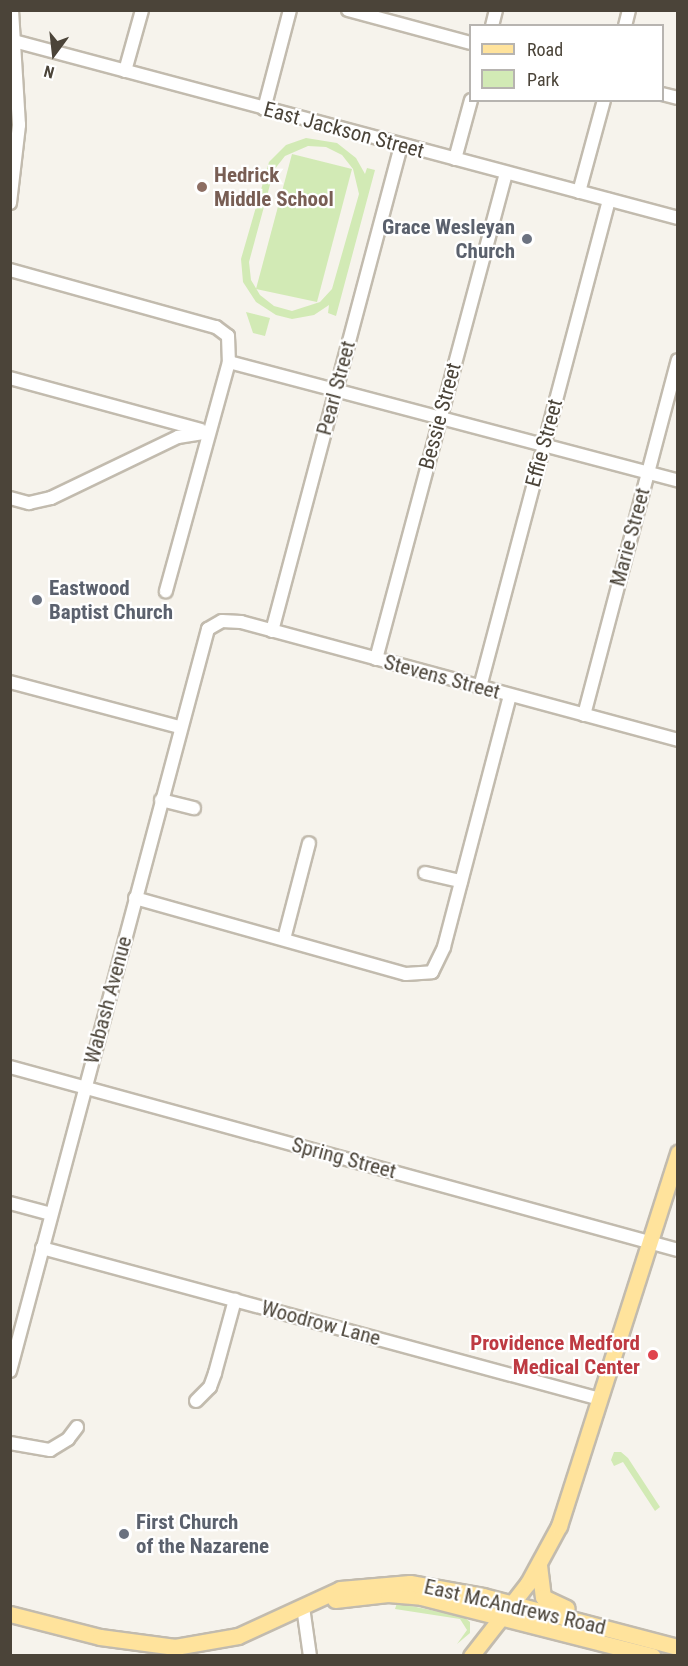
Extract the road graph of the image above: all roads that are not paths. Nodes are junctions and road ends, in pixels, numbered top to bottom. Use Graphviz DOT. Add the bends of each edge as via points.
graph roads {
  1 [pos="12,10"];
  2 [pos="142,10"];
  3 [pos="291,10"];
  4 [pos="348,10"];
  5 [pos="11,40"];
  6 [pos="469,42"];
  7 [pos="125,71"];
  8 [pos="470,102"];
  9 [pos="603,102"];
  10 [pos="264,109"];
  11 [pos="401,146"];
  12 [pos="455,159"];
  13 [pos="506,173"];
  14 [pos="579,192"];
  15 [pos="609,200"];
  16 [pos="10,203"];
  17 [pos="678,218"];
  18 [pos="10,270"];
  19 [pos="678,360"];
  20 [pos="229,362"];
  21 [pos="10,378"];
  22 [pos="336,389"];
  23 [pos="439,417"];
  24 [pos="208,432"];
  25 [pos="543,446"];
  26 [pos="647,473"];
  27 [pos="678,481"];
  28 [pos="10,498"];
  29 [pos="166,591"];
  30 [pos="208,629"];
  31 [pos="272,631"];
  32 [pos="376,659"];
  33 [pos="10,682"];
  34 [pos="480,687"];
  35 [pos="510,695"];
  36 [pos="584,715"];
  37 [pos="179,728"];
  38 [pos="678,740"];
  39 [pos="161,800"];
  40 [pos="194,808"];
  41 [pos="309,843"];
  42 [pos="425,873"];
  43 [pos="461,881"];
  44 [pos="135,898"];
  45 [pos="284,939"];
  46 [pos="10,1067"];
  47 [pos="84,1087"];
  48 [pos="678,1153"];
  49 [pos="10,1203"];
  50 [pos="51,1214"];
  51 [pos="649,1242"];
  52 [pos="42,1248"];
  53 [pos="678,1250"];
  54 [pos="235,1300"];
  55 [pos="14,1340"];
  56 [pos="10,1371"];
  57 [pos="600,1399"];
  58 [pos="196,1401"];
  59 [pos="77,1428"];
  60 [pos="10,1443"];
  61 [pos="539,1566"];
  62 [pos="310,1604"];
  63 [pos="513,1604"];
  64 [pos="10,1614"];
  65 [pos="503,1616"];
  66 [pos="619,1631"];
  67 [pos="678,1647"];
  68 [pos="310,1656"];
  69 [pos="471,1656"];
  70 [pos="653,1656"];
  1 -- 5 [label="street"];
  2 -- 7 [label="street"];
  3 -- 10 [label="street"];
  4 -- 6 [label="street"];
  5 -- 7 [label="street, East Jackson Street"];
  5 -- 16 [label="street" via="20,125"];
  7 -- 10 [label="street, East Jackson Street"];
  8 -- 12 [label="street"];
  9 -- 14 [label="street"];
  10 -- 11 [label="street, East Jackson Street"];
  11 -- 12 [label="street, East Jackson Street"];
  11 -- 22 [label="street, Pearl Street"];
  12 -- 13 [label="street, East Jackson Street"];
  13 -- 14 [label="street, East Jackson Street"];
  13 -- 23 [label="street, Bessie Street"];
  14 -- 15 [label="street, East Jackson Street"];
  15 -- 17 [label="street, East Jackson Street"];
  15 -- 25 [label="street, Effie Street"];
  18 -- 20 [label="street" via="216,327 228,336"];
  19 -- 26 [label="street, Marie Street"];
  20 -- 22 [label="street"];
  20 -- 24 [label="street"];
  21 -- 24 [label="street"];
  22 -- 23 [label="street"];
  22 -- 31 [label="street, Pearl Street"];
  23 -- 25 [label="street"];
  23 -- 32 [label="street, Bessie Street"];
  24 -- 28 [label="street" via="178,437 51,498 29,503"];
  24 -- 29 [label="street"];
  25 -- 26 [label="street"];
  25 -- 34 [label="street, Effie Street"];
  26 -- 27 [label="street"];
  26 -- 36 [label="street, Marie Street"];
  30 -- 31 [label="street, Stevens Street" via="226,620"];
  30 -- 37 [label="street, Wabash Avenue"];
  31 -- 32 [label="street, Stevens Street"];
  32 -- 34 [label="street, Stevens Street"];
  33 -- 37 [label="street"];
  34 -- 35 [label="street, Stevens Street"];
  35 -- 36 [label="street, Stevens Street"];
  35 -- 43 [label="street"];
  36 -- 38 [label="street, Stevens Street"];
  37 -- 39 [label="street, Wabash Avenue"];
  39 -- 40 [label="street"];
  39 -- 44 [label="street, Wabash Avenue"];
  41 -- 45 [label="street"];
  42 -- 43 [label="street"];
  43 -- 45 [label="street" via="443,953 432,972 406,974"];
  44 -- 45 [label="street"];
  44 -- 47 [label="street, Wabash Avenue"];
  46 -- 47 [label="street, Spring Street"];
  47 -- 50 [label="street, Wabash Avenue"];
  47 -- 51 [label="street, Spring Street"];
  48 -- 51 [label="main road"];
  49 -- 50 [label="street"];
  50 -- 52 [label="street, Wabash Avenue"];
  51 -- 53 [label="street, Spring Street"];
  51 -- 57 [label="main road"];
  52 -- 54 [label="street, Woodrow Lane"];
  52 -- 55 [label="street, Wabash Avenue"];
  54 -- 57 [label="street, Woodrow Lane"];
  54 -- 58 [label="street" via="210,1387"];
  55 -- 56 [label="street, Wabash Avenue"];
  57 -- 61 [label="main road" via="568,1501"];
  59 -- 60 [label="street" via="50,1450"];
  61 -- 63 [label="main road"];
  61 -- 66 [label="main road" via="547,1601 583,1612"];
  62 -- 63 [label="main road, East McAndrews Road" via="340,1589 410,1582"];
  62 -- 64 [label="main road, East McAndrews Road" via="238,1636 175,1647 100,1637"];
  62 -- 65 [label="main road, East McAndrews Road" via="402,1595"];
  62 -- 68 [label="street"];
  63 -- 65 [label="main road"];
  63 -- 66 [label="main road, East McAndrews Road"];
  65 -- 69 [label="main road"];
  65 -- 70 [label="main road, East McAndrews Road"];
  66 -- 67 [label="main road, East McAndrews Road"];
}
